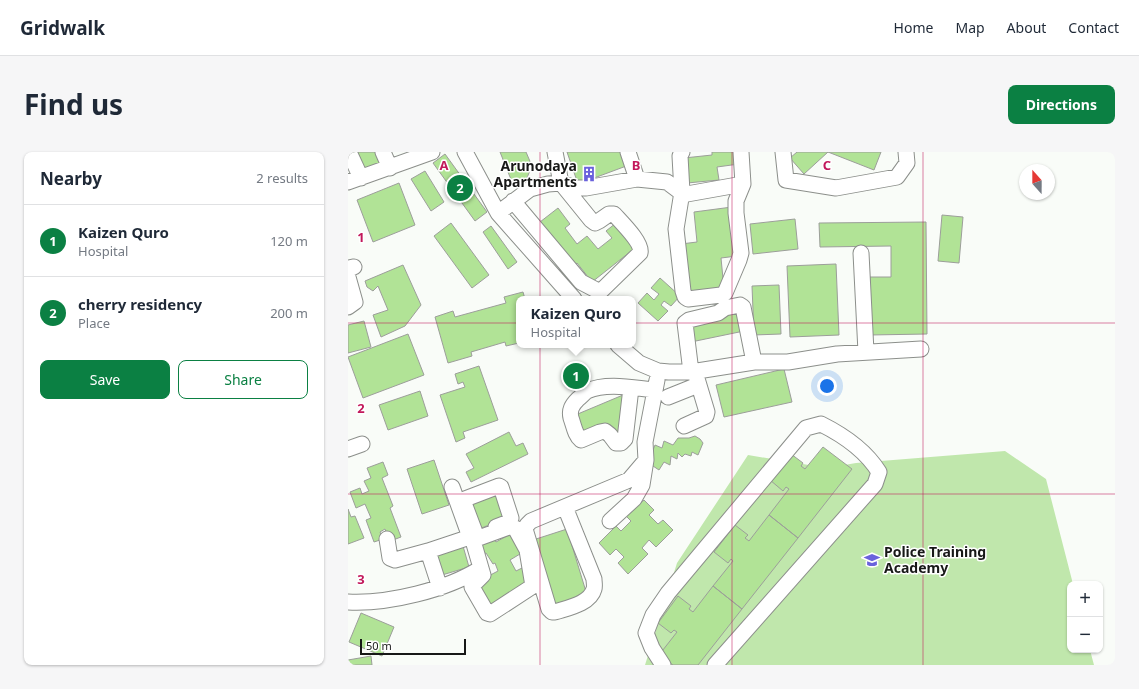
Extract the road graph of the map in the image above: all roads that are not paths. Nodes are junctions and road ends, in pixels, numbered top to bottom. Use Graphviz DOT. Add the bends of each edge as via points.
graph roads {
  1 [pos="350,152"];
  2 [pos="383,152"];
  3 [pos="432,152"];
  4 [pos="465,152"];
  5 [pos="555,152"];
  6 [pos="628,152"];
  7 [pos="682,152"];
  8 [pos="741,152"];
  9 [pos="783,152"];
  10 [pos="906,152"];
  11 [pos="390,168"];
  12 [pos="637,179"];
  13 [pos="354,180"];
  14 [pos="561,182"];
  15 [pos="743,184"];
  16 [pos="682,192"];
  17 [pos="512,202"];
  18 [pos="498,213"];
  19 [pos="861,253"];
  20 [pos="350,271"];
  21 [pos="571,296"];
  22 [pos="596,296"];
  23 [pos="348,307"];
  24 [pos="622,348"];
  25 [pos="921,349"];
  26 [pos="866,352"];
  27 [pos="754,362"];
  28 [pos="658,371"];
  29 [pos="695,376"];
  30 [pos="631,388"];
  31 [pos="662,394"];
  32 [pos="684,426"];
  33 [pos="646,460"];
  34 [pos="452,487"];
  35 [pos="565,507"];
  36 [pos="610,521"];
  37 [pos="388,539"];
  38 [pos="428,551"];
  39 [pos="481,568"];
  40 [pos="457,581"];
  41 [pos="472,586"];
  42 [pos="440,588"];
  43 [pos="348,602"];
  44 [pos="663,665"];
  45 [pos="715,665"];
  1 -- 13 [label="street"];
  2 -- 11 [label="street"];
  3 -- 11 [label="street"];
  4 -- 18 [label="street"];
  5 -- 14 [label="street"];
  6 -- 12 [label="street"];
  7 -- 16 [label="street"];
  8 -- 15 [label="street"];
  9 -- 10 [label="street" via="786,180 836,188 896,177 906,163"];
  11 -- 13 [label="street"];
  12 -- 14 [label="street" via="586,188 575,188"];
  12 -- 16 [label="street" via="667,182"];
  14 -- 17 [label="street" via="530,189"];
  14 -- 22 [label="street" via="591,220 599,221 609,214 614,214 639,243 641,249 640,253"];
  15 -- 16 [label="street" via="687,194"];
  15 -- 16 [label="street" via="736,201 741,253 725,293 721,295 688,299 685,297 676,228"];
  17 -- 18 [label="street"];
  17 -- 22 [label="street"];
  18 -- 21 [label="street"];
  19 -- 26 [label="street"];
  20 -- 23 [label="street" via="355,302"];
  24 -- 28 [label="street" via="639,363"];
  25 -- 26 [label="street"];
  26 -- 27 [label="street" via="788,362"];
  27 -- 29 [label="street"];
  27 -- 29 [label="street" via="743,307 740,305 725,308 718,313 685,323"];
  28 -- 29 [label="street"];
  28 -- 31 [label="street"];
  29 -- 31 [label="street"];
  29 -- 32 [label="street" via="708,412 706,416"];
  30 -- 30 [label="street" via="602,387 586,392 572,404 570,414 577,437 581,440 605,431 616,443 621,443 625,439"];
  30 -- 31 [label="street"];
  31 -- 33 [label="street" via="645,442"];
  33 -- 35 [label="street" via="629,480"];
  33 -- 36 [label="street" via="642,485 634,499"];
  34 -- 38 [label="street" via="473,536"];
  35 -- 35 [label="street" via="532,521 525,530 552,612 584,601 594,590 594,579"];
  37 -- 38 [label="street" via="390,558 395,560"];
  38 -- 42 [label="street"];
  39 -- 40 [label="street"];
  39 -- 41 [label="street" via="483,575"];
  39 -- 41 [label="street" via="476,539 515,528 527,550 533,586 490,614 486,613"];
  40 -- 41 [label="street"];
  40 -- 42 [label="street"];
  42 -- 43 [label="street" via="389,599"];
  44 -- 45 [label="street" via="646,633 652,615 806,428 821,424 832,429 872,462 879,472 875,484"];
}
